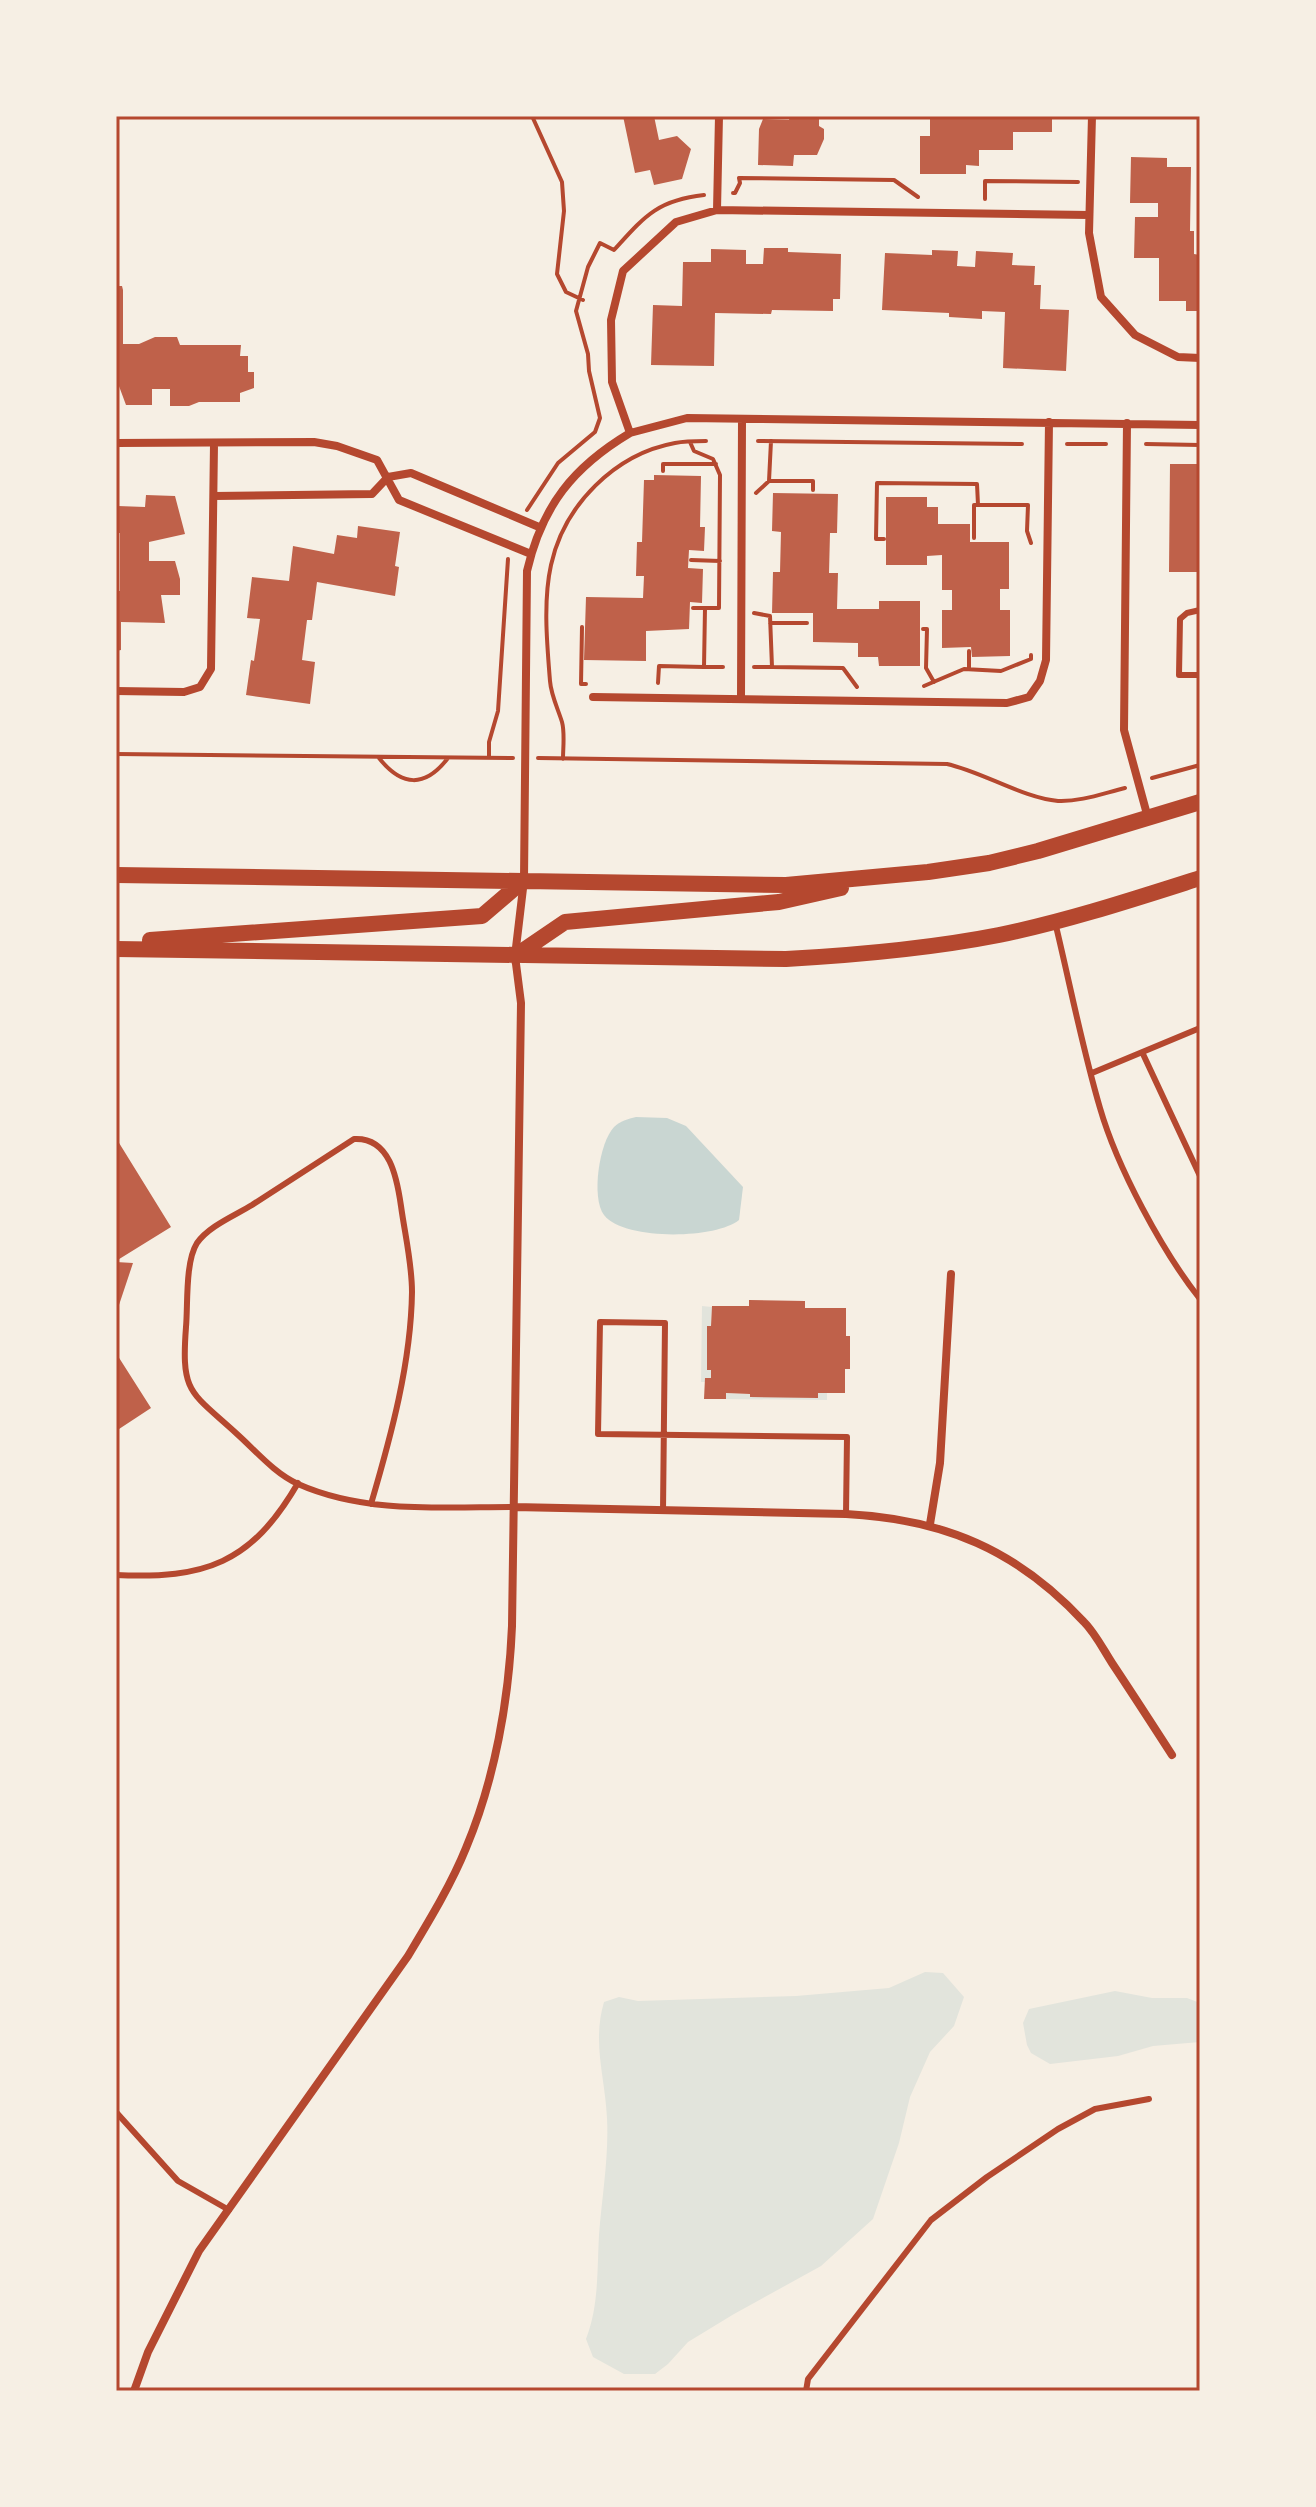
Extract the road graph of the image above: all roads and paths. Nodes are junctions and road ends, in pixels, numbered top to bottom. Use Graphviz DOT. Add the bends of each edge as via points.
graph roads {
  1 [pos="532,116"];
  2 [pos="719,116"];
  3 [pos="1092,116"];
  4 [pos="1090,182"];
  5 [pos="717,194"];
  6 [pos="922,200"];
  7 [pos="985,201"];
  8 [pos="717,210"];
  9 [pos="1089,215"];
  10 [pos="581,299"];
  11 [pos="1200,358"];
  12 [pos="742,419"];
  13 [pos="1049,422"];
  14 [pos="1127,423"];
  15 [pos="1200,425"];
  16 [pos="630,433"];
  17 [pos="706,441"];
  18 [pos="758,441"];
  19 [pos="771,441"];
  20 [pos="690,442"];
  21 [pos="116,443"];
  22 [pos="214,444"];
  23 [pos="1022,444"];
  24 [pos="1067,444"];
  25 [pos="1106,444"];
  26 [pos="1146,444"];
  27 [pos="1200,445"];
  28 [pos="621,456"];
  29 [pos="624,462"];
  30 [pos="716,464"];
  31 [pos="663,471"];
  32 [pos="388,477"];
  33 [pos="769,481"];
  34 [pos="813,490"];
  35 [pos="755,494"];
  36 [pos="214,496"];
  37 [pos="978,505"];
  38 [pos="523,520"];
  39 [pos="539,527"];
  40 [pos="974,538"];
  41 [pos="884,539"];
  42 [pos="513,546"];
  43 [pos="1033,547"];
  44 [pos="531,554"];
  45 [pos="691,560"];
  46 [pos="720,561"];
  47 [pos="693,608"];
  48 [pos="705,608"];
  49 [pos="1200,610"];
  50 [pos="753,613"];
  51 [pos="770,623"];
  52 [pos="807,623"];
  53 [pos="582,627"];
  54 [pos="923,629"];
  55 [pos="1031,643"];
  56 [pos="969,651"];
  57 [pos="704,667"];
  58 [pos="723,667"];
  59 [pos="753,667"];
  60 [pos="772,667"];
  61 [pos="969,669"];
  62 [pos="1200,675"];
  63 [pos="934,682"];
  64 [pos="596,684"];
  65 [pos="656,686"];
  66 [pos="858,688"];
  67 [pos="917,689"];
  68 [pos="116,691"];
  69 [pos="593,697"];
  70 [pos="741,699"];
  71 [pos="116,754"];
  72 [pos="379,758"];
  73 [pos="448,758"];
  74 [pos="489,758"];
  75 [pos="504,758"];
  76 [pos="543,758"];
  77 [pos="563,759"];
  78 [pos="1200,765"];
  79 [pos="1155,777"];
  80 [pos="1124,788"];
  81 [pos="1200,802"];
  82 [pos="1148,818"];
  83 [pos="910,874"];
  84 [pos="116,875"];
  85 [pos="1200,878"];
  86 [pos="524,880"];
  87 [pos="1055,922"];
  88 [pos="116,942"];
  89 [pos="116,949"];
  90 [pos="515,956"];
  91 [pos="1200,1028"];
  92 [pos="1143,1054"];
  93 [pos="1092,1073"];
  94 [pos="1200,1176"];
  95 [pos="951,1274"];
  96 [pos="1200,1299"];
  97 [pos="665,1434"];
  98 [pos="298,1483"];
  99 [pos="371,1504"];
  100 [pos="514,1507"];
  101 [pos="663,1511"];
  102 [pos="846,1514"];
  103 [pos="930,1524"];
  104 [pos="116,1575"];
  105 [pos="1172,1755"];
  106 [pos="1149,2099"];
  107 [pos="116,2112"];
  108 [pos="229,2210"];
  109 [pos="134,2391"];
  110 [pos="806,2391"];
  1 -- 10 [label="path" via="562,182 557,274 566,292"];
  2 -- 5 [label="street"];
  3 -- 4 [label="street"];
  4 -- 7 [label="path" via="985,181"];
  4 -- 9 [label="street"];
  5 -- 6 [label="path" via="735,193 739,178 894,180"];
  5 -- 8 [label="street"];
  5 -- 10 [label="path" via="669,201 614,250 600,243"];
  8 -- 9 [label="street"];
  8 -- 16 [label="street" via="676,222 623,271 611,320 612,382"];
  9 -- 11 [label="street" via="1101,297 1135,335 1178,357"];
  10 -- 38 [label="path" via="576,311 602,427 558,463"];
  12 -- 13 [label="street"];
  12 -- 16 [label="street" via="687,418"];
  12 -- 70 [label="street"];
  13 -- 14 [label="street"];
  13 -- 70 [label="street" via="1046,660 1029,697 1007,703"];
  14 -- 15 [label="street"];
  14 -- 82 [label="street" via="1124,730"];
  16 -- 39 [label="street" via="577,473"];
  17 -- 20 [label="path"];
  18 -- 19 [label="path"];
  19 -- 23 [label="path"];
  19 -- 33 [label="path"];
  20 -- 29 [label="path" via="661,446"];
  20 -- 30 [label="path" via="694,451"];
  21 -- 22 [label="street"];
  22 -- 32 [label="street" via="337,446 377,460"];
  22 -- 36 [label="street"];
  24 -- 25 [label="path"];
  26 -- 27 [label="path"];
  28 -- 29 [label="path"];
  29 -- 77 [label="path" via="578,504 551,564 550,685 563,726"];
  30 -- 31 [label="path" via="663,464"];
  30 -- 46 [label="path" via="721,483"];
  32 -- 36 [label="street" via="372,494"];
  32 -- 38 [label="street" via="411,473"];
  32 -- 42 [label="street" via="399,500"];
  33 -- 34 [label="path" via="813,481"];
  33 -- 35 [label="path"];
  36 -- 68 [label="street" via="211,669 200,687 184,692"];
  37 -- 40 [label="path"];
  37 -- 41 [label="path" via="977,484 877,483 876,539"];
  37 -- 43 [label="path" via="1028,505 1027,531"];
  38 -- 39 [label="street"];
  39 -- 44 [label="street"];
  42 -- 44 [label="street"];
  42 -- 74 [label="path"];
  44 -- 86 [label="street" via="525,623"];
  45 -- 46 [label="path"];
  46 -- 48 [label="path" via="719,608"];
  47 -- 48 [label="path"];
  48 -- 57 [label="path"];
  49 -- 62 [label="lane" via="1180,619 1179,675"];
  50 -- 51 [label="path" via="770,616"];
  51 -- 52 [label="path"];
  51 -- 60 [label="path"];
  53 -- 64 [label="path" via="581,684"];
  54 -- 63 [label="path" via="926,668"];
  55 -- 61 [label="path" via="1031,659 1001,671"];
  56 -- 61 [label="path"];
  57 -- 58 [label="path"];
  57 -- 65 [label="path" via="659,666"];
  59 -- 60 [label="path"];
  60 -- 66 [label="path" via="843,668"];
  61 -- 63 [label="path"];
  63 -- 67 [label="path"];
  69 -- 70 [label="street"];
  71 -- 72 [label="path"];
  72 -- 73 [label="path"];
  72 -- 73 [label="path" via="404,780 436,773"];
  73 -- 74 [label="path"];
  74 -- 75 [label="path"];
  76 -- 77 [label="path"];
  77 -- 80 [label="path" via="947,764 1060,801"];
  78 -- 79 [label="path"];
  81 -- 82 [label="main road"];
  82 -- 83 [label="main road" via="989,863"];
  83 -- 86 [label="main road" via="786,885"];
  83 -- 90 [label="main road" via="779,902 565,922"];
  84 -- 86 [label="main road"];
  85 -- 87 [label="main road"];
  86 -- 88 [label="main road" via="482,916"];
  86 -- 90 [label="street"];
  87 -- 90 [label="main road" via="866,954 786,959"];
  87 -- 93 [label="lane"];
  89 -- 90 [label="main road"];
  90 -- 100 [label="street" via="521,1003"];
  91 -- 92 [label="lane"];
  92 -- 93 [label="lane"];
  92 -- 94 [label="lane"];
  93 -- 96 [label="lane" via="1126,1175"];
  95 -- 103 [label="street" via="940,1463"];
  97 -- 97 [label="lane" via="665,1323 600,1322 598,1434"];
  97 -- 101 [label="lane"];
  97 -- 102 [label="lane" via="847,1437"];
  98 -- 99 [label="lane"];
  98 -- 99 [label="lane" via="276,1470 191,1391 184,1361 191,1263 197,1244 212,1229 354,1139 371,1140 390,1161 398,1187 412,1293 400,1390"];
  98 -- 104 [label="lane" via="260,1536 213,1567 177,1575"];
  99 -- 100 [label="lane"];
  100 -- 101 [label="street"];
  100 -- 108 [label="street" via="509,1667 489,1780 466,1849 408,1956"];
  101 -- 102 [label="street"];
  102 -- 103 [label="street"];
  103 -- 105 [label="street" via="1015,1562 1086,1624"];
  106 -- 110 [label="lane" via="1095,2109 1070,2122 931,2220 808,2379"];
  107 -- 108 [label="lane" via="178,2181"];
  108 -- 109 [label="street" via="172,2301"];
}
